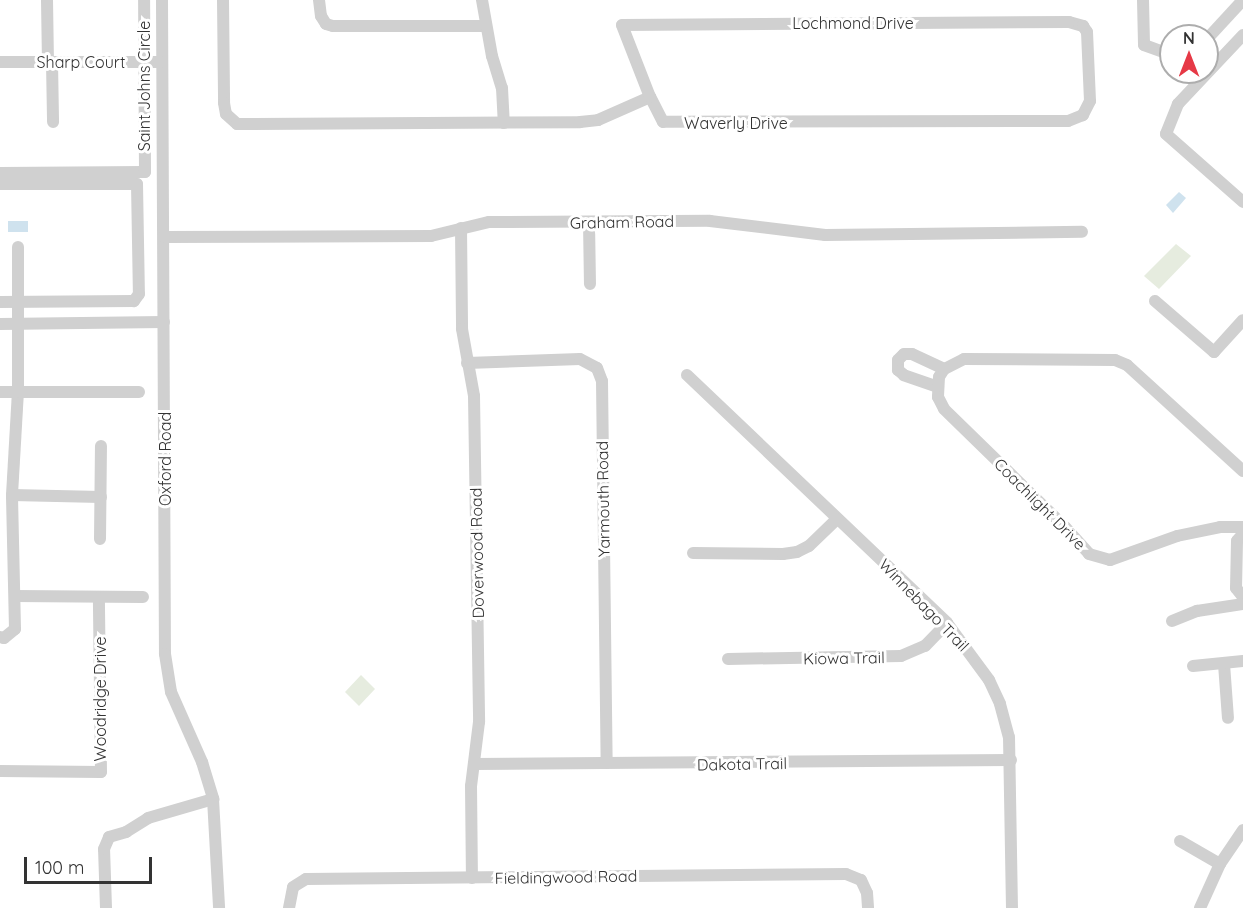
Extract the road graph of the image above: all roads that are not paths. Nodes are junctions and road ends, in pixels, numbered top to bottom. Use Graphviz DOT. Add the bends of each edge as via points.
graph roads {
  1 [pos="47,0"];
  2 [pos="144,0"];
  3 [pos="162,0"];
  4 [pos="223,0"];
  5 [pos="319,0"];
  6 [pos="482,0"];
  7 [pos="1143,0"];
  8 [pos="1243,0"];
  9 [pos="486,26"];
  10 [pos="622,26"];
  11 [pos="1219,26"];
  12 [pos="1243,35"];
  13 [pos="1159,51"];
  14 [pos="0,62"];
  15 [pos="50,62"];
  16 [pos="143,62"];
  17 [pos="162,62"];
  18 [pos="1194,86"];
  19 [pos="650,97"];
  20 [pos="1083,116"];
  21 [pos="53,122"];
  22 [pos="504,123"];
  23 [pos="144,172"];
  24 [pos="163,172"];
  25 [pos="0,173"];
  26 [pos="0,184"];
  27 [pos="1243,202"];
  28 [pos="589,222"];
  29 [pos="461,228"];
  30 [pos="1082,232"];
  31 [pos="164,237"];
  32 [pos="18,247"];
  33 [pos="590,284"];
  34 [pos="1155,301"];
  35 [pos="0,302"];
  36 [pos="19,302"];
  37 [pos="1243,320"];
  38 [pos="164,322"];
  39 [pos="0,324"];
  40 [pos="17,324"];
  41 [pos="467,363"];
  42 [pos="944,369"];
  43 [pos="687,375"];
  44 [pos="938,387"];
  45 [pos="0,392"];
  46 [pos="18,392"];
  47 [pos="139,392"];
  48 [pos="101,446"];
  49 [pos="1243,471"];
  50 [pos="12,495"];
  51 [pos="101,497"];
  52 [pos="837,519"];
  53 [pos="1243,527"];
  54 [pos="1243,534"];
  55 [pos="100,540"];
  56 [pos="693,553"];
  57 [pos="15,596"];
  58 [pos="143,597"];
  59 [pos="1243,597"];
  60 [pos="99,598"];
  61 [pos="1243,604"];
  62 [pos="1172,621"];
  63 [pos="947,623"];
  64 [pos="0,637"];
  65 [pos="729,659"];
  66 [pos="1243,661"];
  67 [pos="1224,664"];
  68 [pos="1192,666"];
  69 [pos="1228,718"];
  70 [pos="1011,760"];
  71 [pos="607,763"];
  72 [pos="474,764"];
  73 [pos="0,771"];
  74 [pos="213,799"];
  75 [pos="1243,830"];
  76 [pos="1180,841"];
  77 [pos="1220,864"];
  78 [pos="472,878"];
  79 [pos="106,908"];
  80 [pos="219,908"];
  81 [pos="290,908"];
  82 [pos="868,908"];
  83 [pos="1012,908"];
  84 [pos="1200,908"];
  1 -- 15 [label="street"];
  2 -- 16 [label="street, Saint Johns Circle"];
  3 -- 17 [label="street, Oxford Road"];
  4 -- 22 [label="street" via="224,103 230,120 248,125"];
  5 -- 9 [label="street" via="321,16 333,26"];
  6 -- 9 [label="street"];
  7 -- 13 [label="street" via="1144,45"];
  8 -- 11 [label="street"];
  9 -- 22 [label="street" via="502,88"];
  10 -- 19 [label="street, Waverly Drive"];
  10 -- 20 [label="street, Lochmond Drive" via="1069,22 1083,26 1088,38 1090,101"];
  12 -- 18 [label="street"];
  14 -- 15 [label="street, Sharp Court"];
  15 -- 16 [label="street, Sharp Court"];
  15 -- 21 [label="street"];
  16 -- 17 [label="street, Sharp Court"];
  16 -- 23 [label="street, Saint Johns Circle"];
  17 -- 24 [label="street, Oxford Road"];
  18 -- 27 [label="street" via="1178,104 1166,134"];
  19 -- 20 [label="street, Waverly Drive" via="658,117 672,124 1068,121"];
  19 -- 22 [label="street" via="598,120"];
  23 -- 24 [label="street, Saint Johns Circle"];
  23 -- 25 [label="street, Saint Johns Circle"];
  24 -- 31 [label="street, Oxford Road"];
  26 -- 36 [label="street" via="132,183 138,189 139,298"];
  28 -- 29 [label="street, Graham Road" via="489,222"];
  28 -- 30 [label="street, Graham Road" via="710,220 825,235"];
  28 -- 33 [label="street"];
  29 -- 31 [label="street, Graham Road" via="431,236"];
  29 -- 41 [label="street, Doverwood Road" via="462,329"];
  31 -- 38 [label="street, Oxford Road"];
  32 -- 36 [label="street"];
  34 -- 37 [label="street" via="1214,352"];
  35 -- 36 [label="street"];
  36 -- 40 [label="street"];
  38 -- 40 [label="street"];
  38 -- 74 [label="street, Oxford Road" via="167,674"];
  39 -- 40 [label="street"];
  40 -- 46 [label="street"];
  41 -- 71 [label="street, Yarmouth Road" via="580,359 597,368 602,381"];
  41 -- 72 [label="street, Doverwood Road" via="474,396 476,509 479,722"];
  42 -- 44 [label="street"];
  42 -- 44 [label="street" via="907,353 898,360 898,370 904,375"];
  42 -- 49 [label="street" via="964,358 1116,360 1127,365"];
  43 -- 52 [label="street, Winnebago Trail"];
  44 -- 53 [label="street, Coachlight Drive" via="944,409 1089,554 1100,559 1122,557 1148,545 1203,530"];
  45 -- 46 [label="street"];
  46 -- 47 [label="street"];
  46 -- 50 [label="street"];
  48 -- 51 [label="street"];
  50 -- 51 [label="street"];
  50 -- 57 [label="street"];
  51 -- 55 [label="street"];
  52 -- 56 [label="street" via="809,546 797,552"];
  52 -- 63 [label="street, Winnebago Trail"];
  54 -- 59 [label="street" via="1237,542 1236,588"];
  57 -- 60 [label="street"];
  57 -- 64 [label="street" via="15,629"];
  58 -- 60 [label="street"];
  60 -- 73 [label="street, Woodridge Drive" via="101,772"];
  61 -- 62 [label="street" via="1197,611"];
  63 -- 65 [label="street, Kiowa Trail" via="925,646 901,656"];
  63 -- 70 [label="street, Winnebago Trail" via="989,680 1005,721"];
  66 -- 67 [label="street"];
  67 -- 68 [label="street"];
  67 -- 69 [label="street"];
  70 -- 71 [label="street, Dakota Trail"];
  70 -- 83 [label="street, Winnebago Trail"];
  71 -- 72 [label="street, Dakota Trail"];
  72 -- 78 [label="street, Doverwood Road"];
  74 -- 79 [label="street" via="148,818 109,837 104,849"];
  74 -- 80 [label="street, Oxford Road"];
  75 -- 77 [label="street"];
  76 -- 77 [label="street"];
  77 -- 84 [label="street"];
  78 -- 81 [label="street, Fieldingwood Road" via="306,879 293,887"];
  78 -- 82 [label="street, Fieldingwood Road" via="846,874 861,880"];
}
